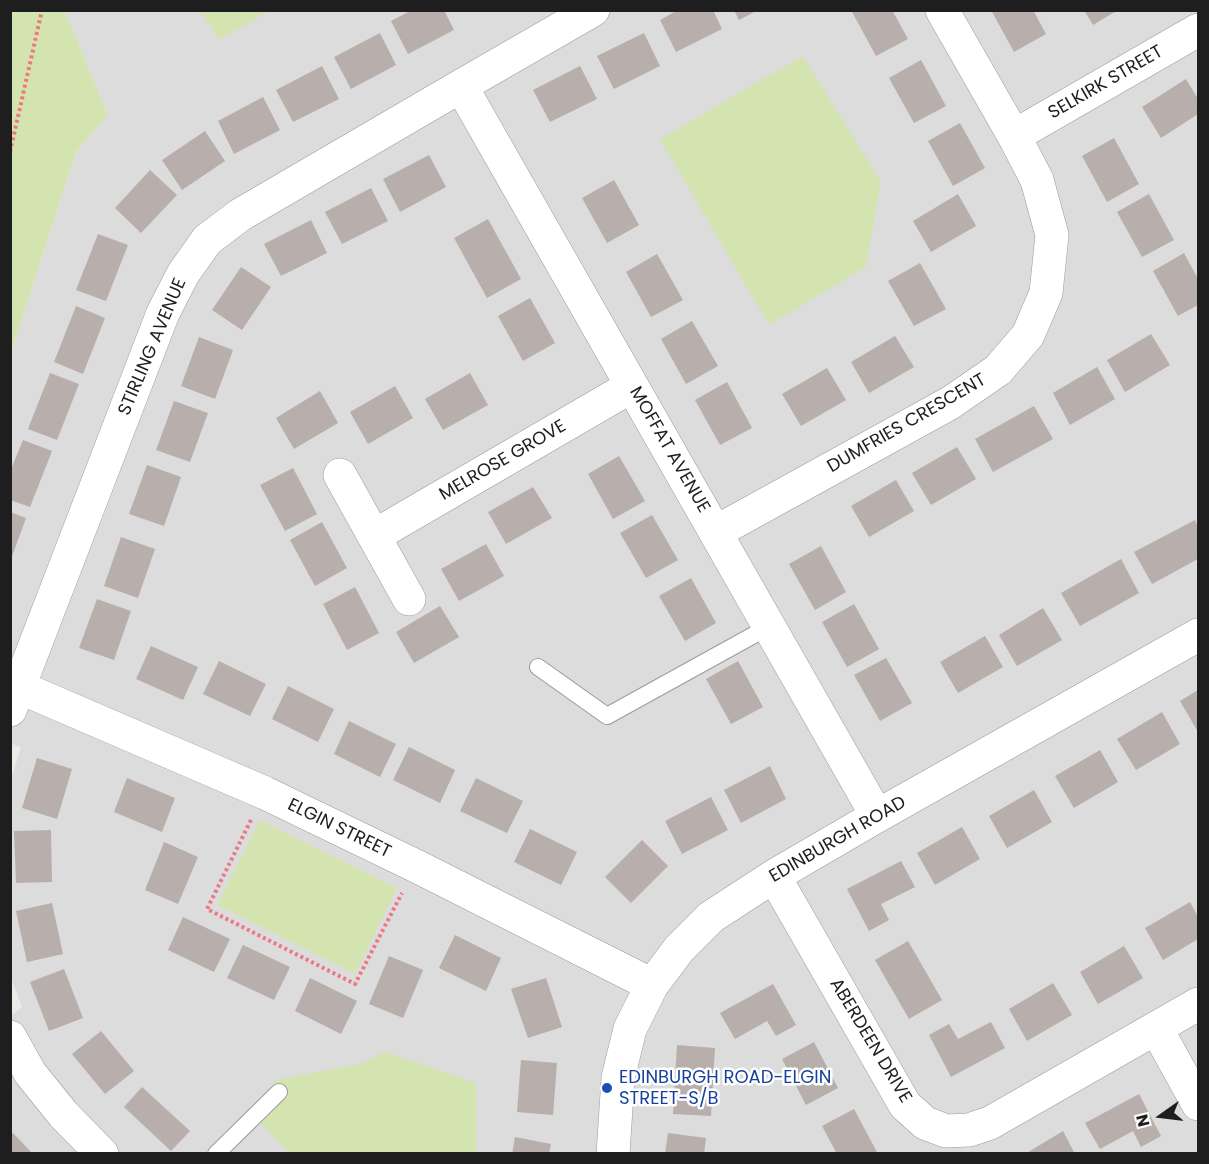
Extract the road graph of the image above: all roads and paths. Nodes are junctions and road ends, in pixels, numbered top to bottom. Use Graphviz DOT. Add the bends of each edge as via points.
graph roads {
  1 [pos="42,10"];
  2 [pos="593,10"];
  3 [pos="942,10"];
  4 [pos="1198,30"];
  5 [pos="461,86"];
  6 [pos="1014,136"];
  7 [pos="10,152"];
  8 [pos="632,386"];
  9 [pos="340,475"];
  10 [pos="716,532"];
  11 [pos="374,536"];
  12 [pos="409,599"];
  13 [pos="770,626"];
  14 [pos="1198,635"];
  15 [pos="538,667"];
  16 [pos="15,698"];
  17 [pos="265,793"];
  18 [pos="877,816"];
  19 [pos="416,866"];
  20 [pos="774,876"];
  21 [pos="652,985"];
  22 [pos="1198,1004"];
  23 [pos="1156,1028"];
  24 [pos="10,1037"];
  25 [pos="279,1092"];
  26 [pos="1198,1104"];
  27 [pos="102,1154"];
  28 [pos="216,1154"];
  29 [pos="613,1154"];
  1 -- 7 [label="path"];
  2 -- 5 [label="street, STIRLING AVENUE"];
  3 -- 6 [label="street, DUMFRIES CRESCENT"];
  4 -- 6 [label="street, SELKIRK STREET"];
  5 -- 8 [label="street, MOFFAT AVENUE"];
  5 -- 16 [label="street, STIRLING AVENUE" via="240,215 207,240 183,274 163,313"];
  6 -- 10 [label="street, DUMFRIES CRESCENT" via="1037,180 1052,235 1046,293 1028,335 998,370 950,403"];
  8 -- 10 [label="street, MOFFAT AVENUE"];
  8 -- 11 [label="street, MELROSE GROVE"];
  9 -- 11 [label="street"];
  10 -- 13 [label="street, MOFFAT AVENUE"];
  11 -- 12 [label="street"];
  13 -- 15 [label="lane" via="607,716"];
  13 -- 18 [label="street, MOFFAT AVENUE"];
  14 -- 18 [label="street, EDINBURGH ROAD"];
  16 -- 17 [label="street, ELGIN STREET"];
  17 -- 19 [label="street, ELGIN STREET"];
  17 -- 19 [label="path" via="207,909 356,984"];
  18 -- 20 [label="street, EDINBURGH ROAD"];
  19 -- 21 [label="street, ELGIN STREET"];
  20 -- 21 [label="street, EDINBURGH ROAD" via="711,917 679,948"];
  20 -- 23 [label="street, ABERDEEN DRIVE" via="905,1105 925,1123 946,1131 969,1130 990,1123"];
  21 -- 29 [label="street, EDINBURGH ROAD" via="630,1029 618,1078"];
  22 -- 23 [label="street, ABERDEEN DRIVE"];
  23 -- 26 [label="street"];
  24 -- 27 [label="street" via="30,1073"];
  25 -- 28 [label="lane"];
}
